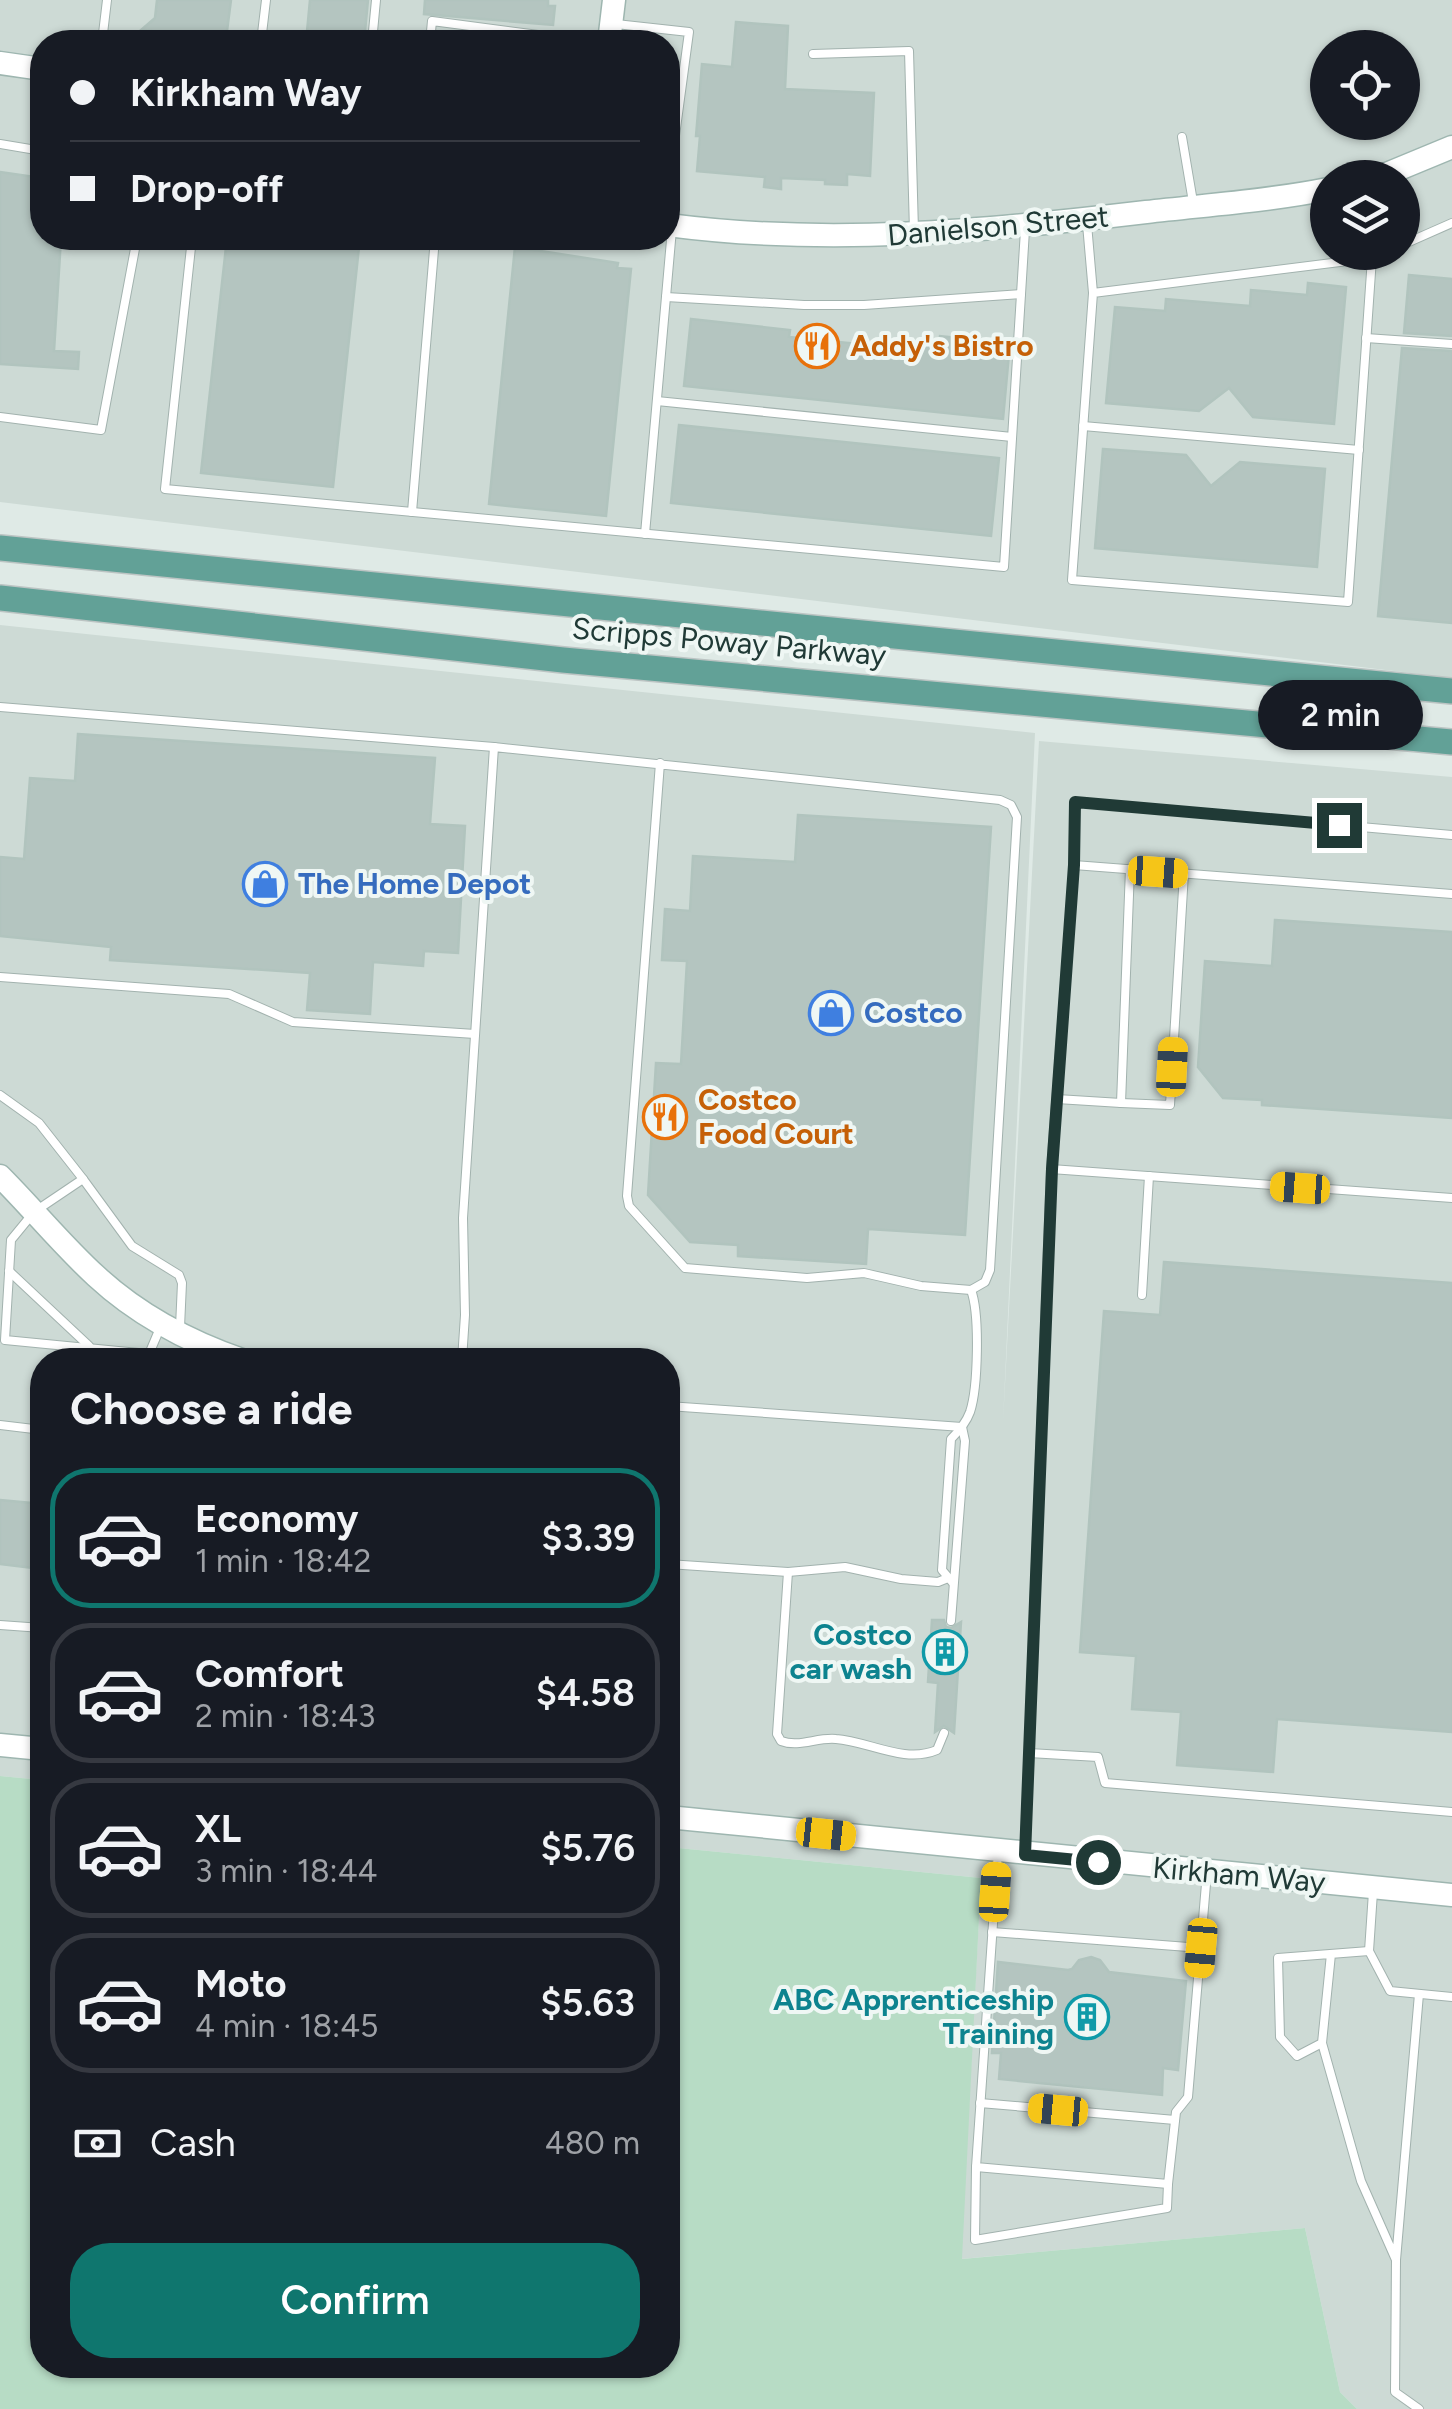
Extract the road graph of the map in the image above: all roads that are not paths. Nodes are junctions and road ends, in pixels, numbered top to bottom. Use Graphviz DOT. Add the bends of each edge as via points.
graph roads {
  1 [pos="108,0"];
  2 [pos="266,0"];
  3 [pos="376,0"];
  4 [pos="612,22"];
  5 [pos="104,30"];
  6 [pos="263,30"];
  7 [pos="373,30"];
  8 [pos="431,30"];
  9 [pos="501,30"];
  10 [pos="674,30"];
  11 [pos="680,31"];
  12 [pos="813,54"];
  13 [pos="0,63"];
  14 [pos="30,67"];
  15 [pos="680,84"];
  16 [pos="1182,137"];
  17 [pos="0,144"];
  18 [pos="1452,146"];
  19 [pos="30,149"];
  20 [pos="1419,160"];
  21 [pos="1310,191"];
  22 [pos="1193,206"];
  23 [pos="1087,219"];
  24 [pos="1452,223"];
  25 [pos="1025,226"];
  26 [pos="680,227"];
  27 [pos="914,235"];
  28 [pos="1420,236"];
  29 [pos="135,250"];
  30 [pos="191,250"];
  31 [pos="433,250"];
  32 [pos="669,250"];
  33 [pos="1310,263"];
  34 [pos="1370,270"];
  35 [pos="1093,293"];
  36 [pos="1021,294"];
  37 [pos="666,297"];
  38 [pos="1366,338"];
  39 [pos="1452,344"];
  40 [pos="657,401"];
  41 [pos="0,417"];
  42 [pos="1083,426"];
  43 [pos="1012,436"];
  44 [pos="1358,450"];
  45 [pos="412,512"];
  46 [pos="646,534"];
  47 [pos="0,548"];
  48 [pos="0,598"];
  49 [pos="1452,691"];
  50 [pos="0,707"];
  51 [pos="1452,742"];
  52 [pos="494,747"];
  53 [pos="660,763"];
  54 [pos="1452,835"];
  55 [pos="1074,865"];
  56 [pos="1130,869"];
  57 [pos="1184,874"];
  58 [pos="1452,894"];
  59 [pos="0,977"];
  60 [pos="475,1034"];
  61 [pos="0,1095"];
  62 [pos="1057,1099"];
  63 [pos="1121,1104"];
  64 [pos="1052,1169"];
  65 [pos="0,1176"];
  66 [pos="1149,1176"];
  67 [pos="83,1179"];
  68 [pos="1452,1198"];
  69 [pos="34,1212"];
  70 [pos="10,1271"];
  71 [pos="971,1290"];
  72 [pos="1142,1295"];
  73 [pos="171,1328"];
  74 [pos="3,1340"];
  75 [pos="89,1346"];
  76 [pos="104,1348"];
  77 [pos="153,1348"];
  78 [pos="215,1348"];
  79 [pos="463,1348"];
  80 [pos="680,1407"];
  81 [pos="0,1425"];
  82 [pos="962,1427"];
  83 [pos="30,1429"];
  84 [pos="680,1565"];
  85 [pos="788,1572"];
  86 [pos="951,1580"];
  87 [pos="951,1621"];
  88 [pos="0,1625"];
  89 [pos="30,1627"];
  90 [pos="944,1733"];
  91 [pos="0,1744"];
  92 [pos="30,1748"];
  93 [pos="1029,1752"];
  94 [pos="1452,1812"];
  95 [pos="680,1818"];
  96 [pos="998,1852"];
  97 [pos="1025,1855"];
  98 [pos="1207,1872"];
  99 [pos="1373,1888"];
  100 [pos="1452,1895"];
  101 [pos="992,1932"];
  102 [pos="1201,1948"];
  103 [pos="1369,1952"];
  104 [pos="1331,1954"];
  105 [pos="1420,1994"];
  106 [pos="1452,1997"];
  107 [pos="1322,2042"];
  108 [pos="980,2103"];
  109 [pos="1174,2120"];
  110 [pos="976,2166"];
  111 [pos="1168,2184"];
  112 [pos="1396,2260"];
  113 [pos="1419,2409"];
  1 -- 5 [label="lane"];
  2 -- 6 [label="lane"];
  3 -- 7 [label="lane"];
  4 -- 10 [label="lane"];
  8 -- 9 [label="lane" via="432,21"];
  11 -- 15 [label="lane" via="689,32"];
  12 -- 27 [label="lane" via="909,51"];
  13 -- 14 [label="street"];
  16 -- 22 [label="lane"];
  17 -- 19 [label="lane"];
  18 -- 20 [label="street"];
  21 -- 22 [label="street, Danielson Street"];
  22 -- 23 [label="street, Danielson Street"];
  23 -- 25 [label="street, Danielson Street"];
  23 -- 35 [label="lane"];
  24 -- 28 [label="lane"];
  25 -- 27 [label="street, Danielson Street"];
  25 -- 36 [label="lane"];
  26 -- 27 [label="street, Danielson Street" via="791,236"];
  29 -- 41 [label="lane" via="101,430"];
  30 -- 45 [label="lane" via="165,489"];
  31 -- 45 [label="lane"];
  32 -- 37 [label="lane"];
  33 -- 35 [label="lane"];
  34 -- 38 [label="lane"];
  35 -- 42 [label="lane"];
  36 -- 37 [label="lane" via="844,305"];
  36 -- 43 [label="lane"];
  37 -- 40 [label="lane"];
  38 -- 39 [label="lane"];
  38 -- 44 [label="lane"];
  40 -- 43 [label="lane"];
  40 -- 46 [label="lane"];
  42 -- 44 [label="lane"];
  42 -- 44 [label="lane" via="1072,580 1348,602"];
  43 -- 46 [label="lane" via="1004,567"];
  45 -- 46 [label="lane"];
  47 -- 49 [label="main road, Scripps Poway Parkway"];
  48 -- 51 [label="main road, Scripps Poway Parkway" via="563,660"];
  50 -- 52 [label="lane"];
  52 -- 53 [label="lane"];
  52 -- 60 [label="lane"];
  53 -- 71 [label="lane" via="629,1206 685,1268 807,1278 864,1273"];
  53 -- 71 [label="lane" via="1011,805 1017,817 993,1259 984,1282"];
  54 -- 55 [label="lane" via="1075,802"];
  55 -- 56 [label="lane"];
  55 -- 62 [label="lane"];
  56 -- 57 [label="lane"];
  56 -- 63 [label="lane"];
  57 -- 58 [label="lane"];
  57 -- 63 [label="lane" via="1170,1105"];
  59 -- 60 [label="lane" via="229,994 293,1022"];
  60 -- 79 [label="lane"];
  61 -- 67 [label="lane" via="39,1122"];
  62 -- 63 [label="lane"];
  62 -- 64 [label="lane"];
  64 -- 66 [label="lane"];
  64 -- 93 [label="lane"];
  65 -- 69 [label="street"];
  66 -- 68 [label="lane"];
  66 -- 72 [label="lane"];
  67 -- 69 [label="lane"];
  67 -- 73 [label="lane" via="132,1246 179,1275"];
  69 -- 70 [label="lane" via="11,1240"];
  69 -- 73 [label="street" via="98,1278"];
  70 -- 74 [label="lane"];
  70 -- 75 [label="lane"];
  71 -- 82 [label="lane" via="977,1313 973,1398"];
  73 -- 77 [label="lane"];
  73 -- 78 [label="street"];
  74 -- 75 [label="lane"];
  75 -- 76 [label="lane"];
  80 -- 82 [label="lane"];
  81 -- 83 [label="lane"];
  82 -- 86 [label="lane"];
  82 -- 86 [label="lane" via="951,1439 942,1570"];
  84 -- 85 [label="lane"];
  85 -- 86 [label="lane" via="846,1566 902,1579"];
  85 -- 90 [label="lane" via="781,1741 835,1739 923,1754 937,1750"];
  86 -- 87 [label="lane"];
  88 -- 89 [label="lane"];
  91 -- 92 [label="street"];
  93 -- 94 [label="lane" via="1098,1757 1104,1784"];
  93 -- 97 [label="lane"];
  95 -- 96 [label="street, Kirkham Way"];
  96 -- 97 [label="street, Kirkham Way"];
  96 -- 101 [label="lane"];
  97 -- 98 [label="street, Kirkham Way"];
  98 -- 99 [label="street, Kirkham Way"];
  98 -- 102 [label="lane"];
  99 -- 100 [label="street, Kirkham Way"];
  99 -- 103 [label="lane"];
  101 -- 102 [label="lane"];
  101 -- 108 [label="lane"];
  102 -- 109 [label="lane" via="1188,2098"];
  103 -- 104 [label="lane"];
  103 -- 105 [label="lane" via="1390,1991"];
  104 -- 107 [label="lane"];
  104 -- 107 [label="lane" via="1278,1958 1280,2037 1297,2056"];
  105 -- 106 [label="lane"];
  105 -- 112 [label="lane"];
  107 -- 112 [label="lane" via="1362,2181"];
  108 -- 109 [label="lane"];
  108 -- 110 [label="lane"];
  109 -- 111 [label="lane"];
  110 -- 111 [label="lane"];
  110 -- 111 [label="lane" via="975,2240 1167,2208"];
  112 -- 113 [label="lane" via="1395,2392"];
}
